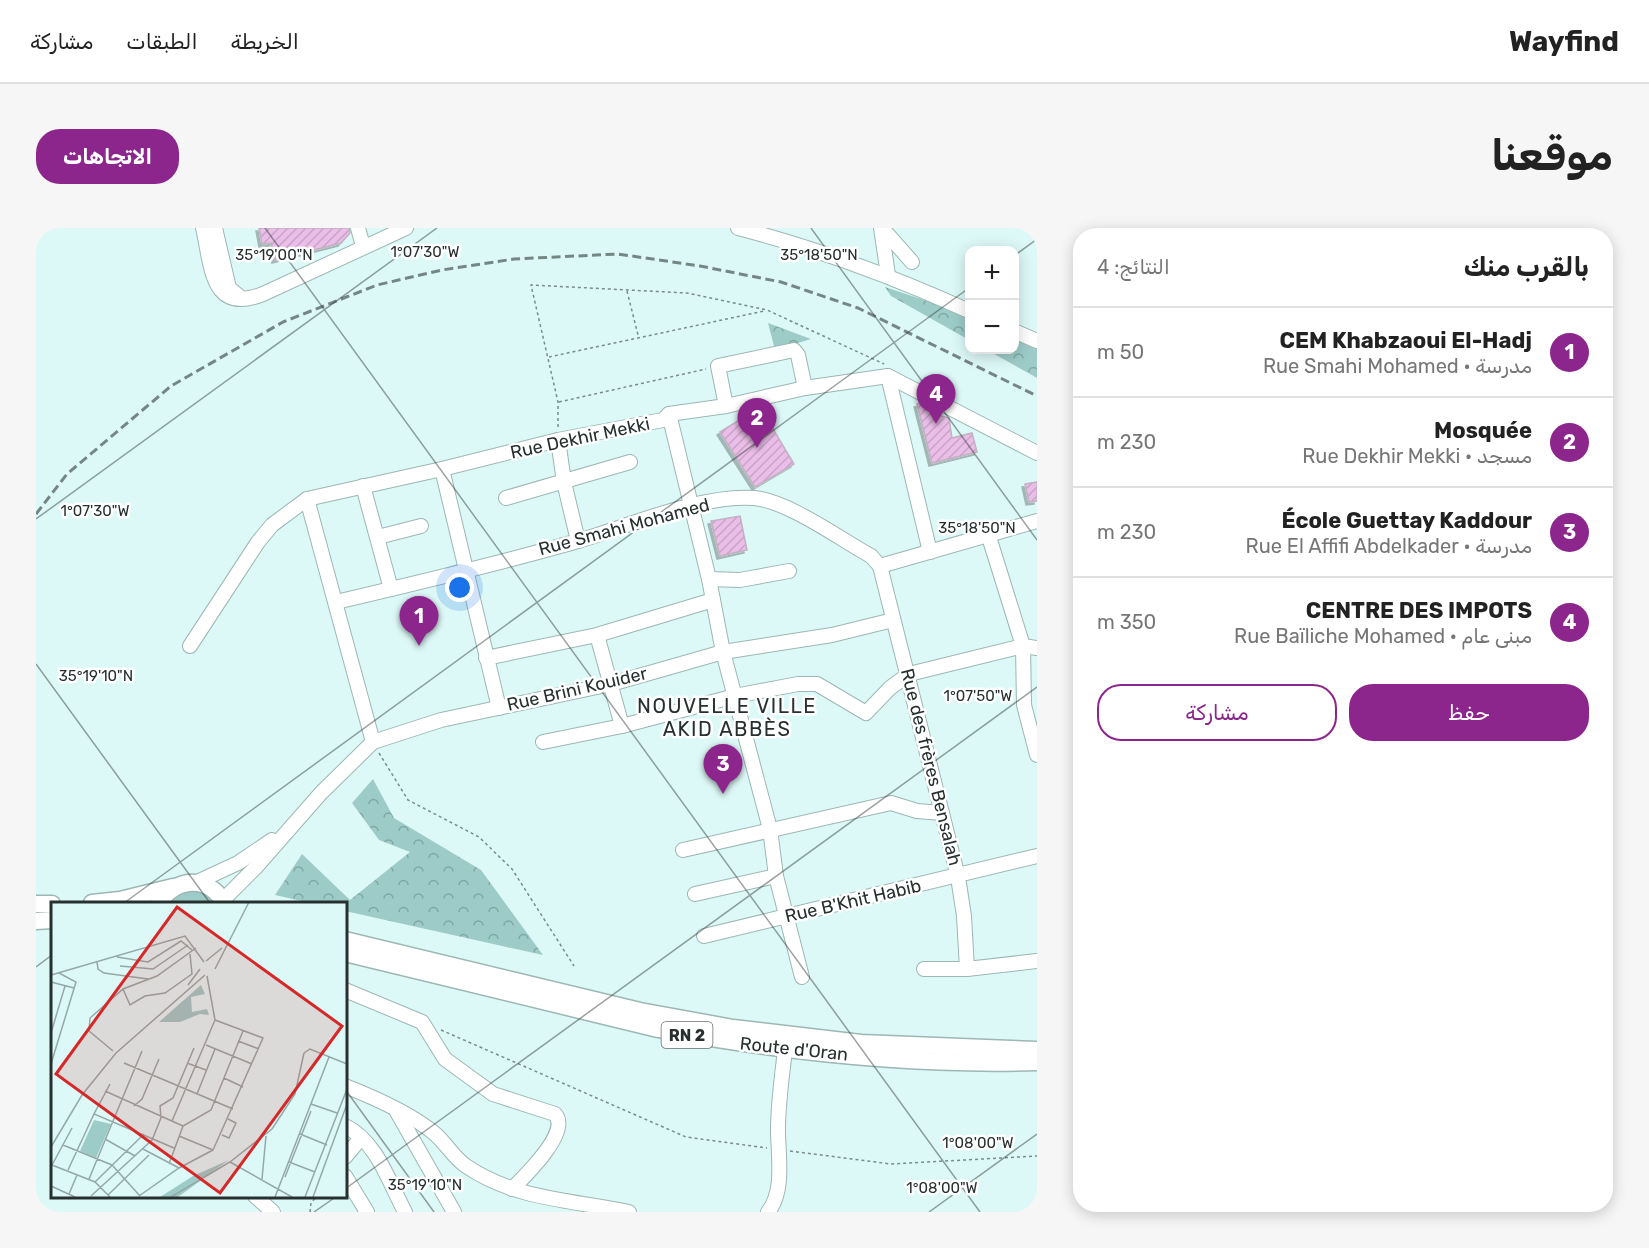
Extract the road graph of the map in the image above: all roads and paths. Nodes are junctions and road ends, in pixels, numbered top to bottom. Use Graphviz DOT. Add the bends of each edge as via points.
graph roads {
  1 [pos="203,228"];
  2 [pos="215,228"];
  3 [pos="358,228"];
  4 [pos="406,228"];
  5 [pos="738,228"];
  6 [pos="881,228"];
  7 [pos="363,246"];
  8 [pos="912,262"];
  9 [pos="888,275"];
  10 [pos="627,290"];
  11 [pos="249,298"];
  12 [pos="965,309"];
  13 [pos="767,310"];
  14 [pos="1019,333"];
  15 [pos="639,336"];
  16 [pos="1037,341"];
  17 [pos="548,357"];
  18 [pos="718,366"];
  19 [pos="888,376"];
  20 [pos="805,388"];
  21 [pos="558,402"];
  22 [pos="726,406"];
  23 [pos="669,414"];
  24 [pos="558,440"];
  25 [pos="1037,453"];
  26 [pos="630,462"];
  27 [pos="442,469"];
  28 [pos="564,482"];
  29 [pos="363,486"];
  30 [pos="506,498"];
  31 [pos="307,499"];
  32 [pos="690,506"];
  33 [pos="1037,521"];
  34 [pos="421,526"];
  35 [pos="378,537"];
  36 [pos="989,537"];
  37 [pos="578,541"];
  38 [pos="930,552"];
  39 [pos="880,566"];
  40 [pos="466,569"];
  41 [pos="789,571"];
  42 [pos="709,579"];
  43 [pos="391,589"];
  44 [pos="713,600"];
  45 [pos="336,602"];
  46 [pos="892,620"];
  47 [pos="597,635"];
  48 [pos="190,646"];
  49 [pos="1030,647"];
  50 [pos="723,652"];
  51 [pos="486,658"];
  52 [pos="909,674"];
  53 [pos="611,684"];
  54 [pos="735,696"];
  55 [pos="1030,696"];
  56 [pos="499,708"];
  57 [pos="622,726"];
  58 [pos="1034,733"];
  59 [pos="373,742"];
  60 [pos="543,742"];
  61 [pos="1037,755"];
  62 [pos="942,813"];
  63 [pos="294,822"];
  64 [pos="770,830"];
  65 [pos="683,850"];
  66 [pos="1037,856"];
  67 [pos="776,876"];
  68 [pos="958,877"];
  69 [pos="196,882"];
  70 [pos="173,887"];
  71 [pos="695,894"];
  72 [pos="101,902"];
  73 [pos="160,902"];
  74 [pos="223,902"];
  75 [pos="787,915"];
  76 [pos="51,920"];
  77 [pos="36,921"];
  78 [pos="704,936"];
  79 [pos="346,940"];
  80 [pos="346,952"];
  81 [pos="1037,961"];
  82 [pos="574,966"];
  83 [pos="924,969"];
  84 [pos="967,969"];
  85 [pos="802,977"];
  86 [pos="346,990"];
  87 [pos="422,1022"];
  88 [pos="786,1050"];
  89 [pos="1037,1050"];
  90 [pos="510,1060"];
  91 [pos="1037,1062"];
  92 [pos="346,1086"];
  93 [pos="396,1110"];
  94 [pos="346,1127"];
  95 [pos="361,1138"];
  96 [pos="346,1156"];
  97 [pos="346,1178"];
  98 [pos="512,1189"];
  99 [pos="256,1197"];
  100 [pos="317,1197"];
  101 [pos="273,1212"];
  102 [pos="310,1212"];
  103 [pos="367,1212"];
  104 [pos="405,1212"];
  105 [pos="454,1212"];
  106 [pos="629,1212"];
  107 [pos="768,1212"];
  1 -- 11 [label="street" via="219,289 235,301"];
  2 -- 11 [label="street" via="229,288 237,296"];
  3 -- 7 [label="street"];
  4 -- 7 [label="street"];
  5 -- 9 [label="street"];
  6 -- 8 [label="street"];
  6 -- 9 [label="street"];
  7 -- 11 [label="street"];
  9 -- 12 [label="street"];
  10 -- 13 [label="path" via="687,293"];
  10 -- 15 [label="path"];
  10 -- 17 [label="path" via="531,285"];
  13 -- 15 [label="path"];
  13 -- 19 [label="path" via="887,365"];
  14 -- 16 [label="street"];
  15 -- 17 [label="path"];
  17 -- 21 [label="path"];
  18 -- 20 [label="street" via="794,350"];
  18 -- 21 [label="path"];
  18 -- 22 [label="street"];
  19 -- 20 [label="street, Rue Dekhir Mekki"];
  19 -- 25 [label="street"];
  19 -- 38 [label="street"];
  20 -- 22 [label="street, Rue Dekhir Mekki"];
  21 -- 24 [label="path"];
  22 -- 23 [label="street, Rue Dekhir Mekki"];
  23 -- 24 [label="street, Rue Dekhir Mekki" via="663,420"];
  23 -- 32 [label="street"];
  24 -- 27 [label="street, Rue Dekhir Mekki"];
  24 -- 28 [label="street"];
  26 -- 28 [label="street"];
  27 -- 29 [label="street, Rue Dekhir Mekki"];
  27 -- 40 [label="street"];
  28 -- 30 [label="street"];
  28 -- 37 [label="street"];
  29 -- 31 [label="street, Rue Dekhir Mekki"];
  29 -- 35 [label="street"];
  31 -- 45 [label="street"];
  31 -- 48 [label="street" via="272,525 258,542"];
  32 -- 37 [label="street, Rue Smahi Mohamed"];
  32 -- 39 [label="street, Rue Smahi Mohamed" via="753,498 774,502 871,556"];
  32 -- 42 [label="street"];
  33 -- 36 [label="street"];
  34 -- 35 [label="street"];
  35 -- 43 [label="street"];
  36 -- 38 [label="street"];
  36 -- 49 [label="street"];
  37 -- 40 [label="street, Rue Smahi Mohamed"];
  38 -- 39 [label="street"];
  39 -- 46 [label="street, Rue des frères Bensalah"];
  40 -- 43 [label="street, Rue Smahi Mohamed"];
  40 -- 51 [label="street"];
  41 -- 42 [label="street" via="740,580"];
  42 -- 44 [label="street"];
  43 -- 45 [label="street, Rue Smahi Mohamed"];
  44 -- 47 [label="street"];
  44 -- 50 [label="street"];
  45 -- 59 [label="street"];
  46 -- 50 [label="street, Rue Brini Kouider" via="832,635"];
  46 -- 52 [label="street, Rue des frères Bensalah"];
  47 -- 51 [label="street"];
  47 -- 53 [label="street"];
  49 -- 52 [label="street"];
  49 -- 55 [label="street"];
  50 -- 53 [label="street, Rue Brini Kouider"];
  50 -- 54 [label="street"];
  51 -- 56 [label="street"];
  52 -- 54 [label="street" via="866,713 817,684"];
  52 -- 62 [label="street, Rue des frères Bensalah"];
  53 -- 56 [label="street, Rue Brini Kouider"];
  53 -- 57 [label="street"];
  54 -- 57 [label="street"];
  54 -- 64 [label="street"];
  55 -- 58 [label="street"];
  56 -- 59 [label="street, Rue Brini Kouider" via="441,720"];
  57 -- 60 [label="street"];
  58 -- 61 [label="street"];
  59 -- 63 [label="street, Rue Brini Kouider"];
  59 -- 82 [label="path" via="408,800 479,837 512,869"];
  62 -- 64 [label="street" via="891,803"];
  62 -- 68 [label="street, Rue des frères Bensalah"];
  63 -- 69 [label="street" via="238,863"];
  63 -- 74 [label="street"];
  64 -- 65 [label="street"];
  64 -- 67 [label="street"];
  66 -- 68 [label="street, Rue B'Khit Habib"];
  67 -- 71 [label="street"];
  67 -- 75 [label="street"];
  68 -- 75 [label="street, Rue B'Khit Habib"];
  68 -- 84 [label="street, Rue des frères Bensalah"];
  69 -- 70 [label="main road"];
  69 -- 74 [label="main road" via="212,888"];
  70 -- 72 [label="main road"];
  70 -- 73 [label="main road"];
  75 -- 78 [label="street, Rue B'Khit Habib"];
  75 -- 85 [label="street"];
  76 -- 77 [label="main road"];
  79 -- 89 [label="main road, Route d'Oran / RN 2" via="640,1011 733,1028 861,1043"];
  80 -- 88 [label="main road, Route d'Oran / RN 2" via="658,1029"];
  81 -- 84 [label="street"];
  83 -- 84 [label="street"];
  86 -- 87 [label="street"];
  87 -- 90 [label="path"];
  87 -- 98 [label="street" via="445,1059 467,1076 503,1098 548,1109 559,1118 556,1133 540,1160"];
  88 -- 91 [label="main road, Route d'Oran / RN 2" via="886,1058"];
  88 -- 107 [label="street" via="777,1192"];
  92 -- 93 [label="street"];
  93 -- 98 [label="street" via="435,1134 467,1167"];
  93 -- 105 [label="street"];
  94 -- 95 [label="street"];
  95 -- 96 [label="street"];
  95 -- 104 [label="street" via="375,1155"];
  97 -- 103 [label="street"];
  98 -- 106 [label="street" via="564,1203"];
  99 -- 101 [label="street"];
  100 -- 102 [label="path"];
}
